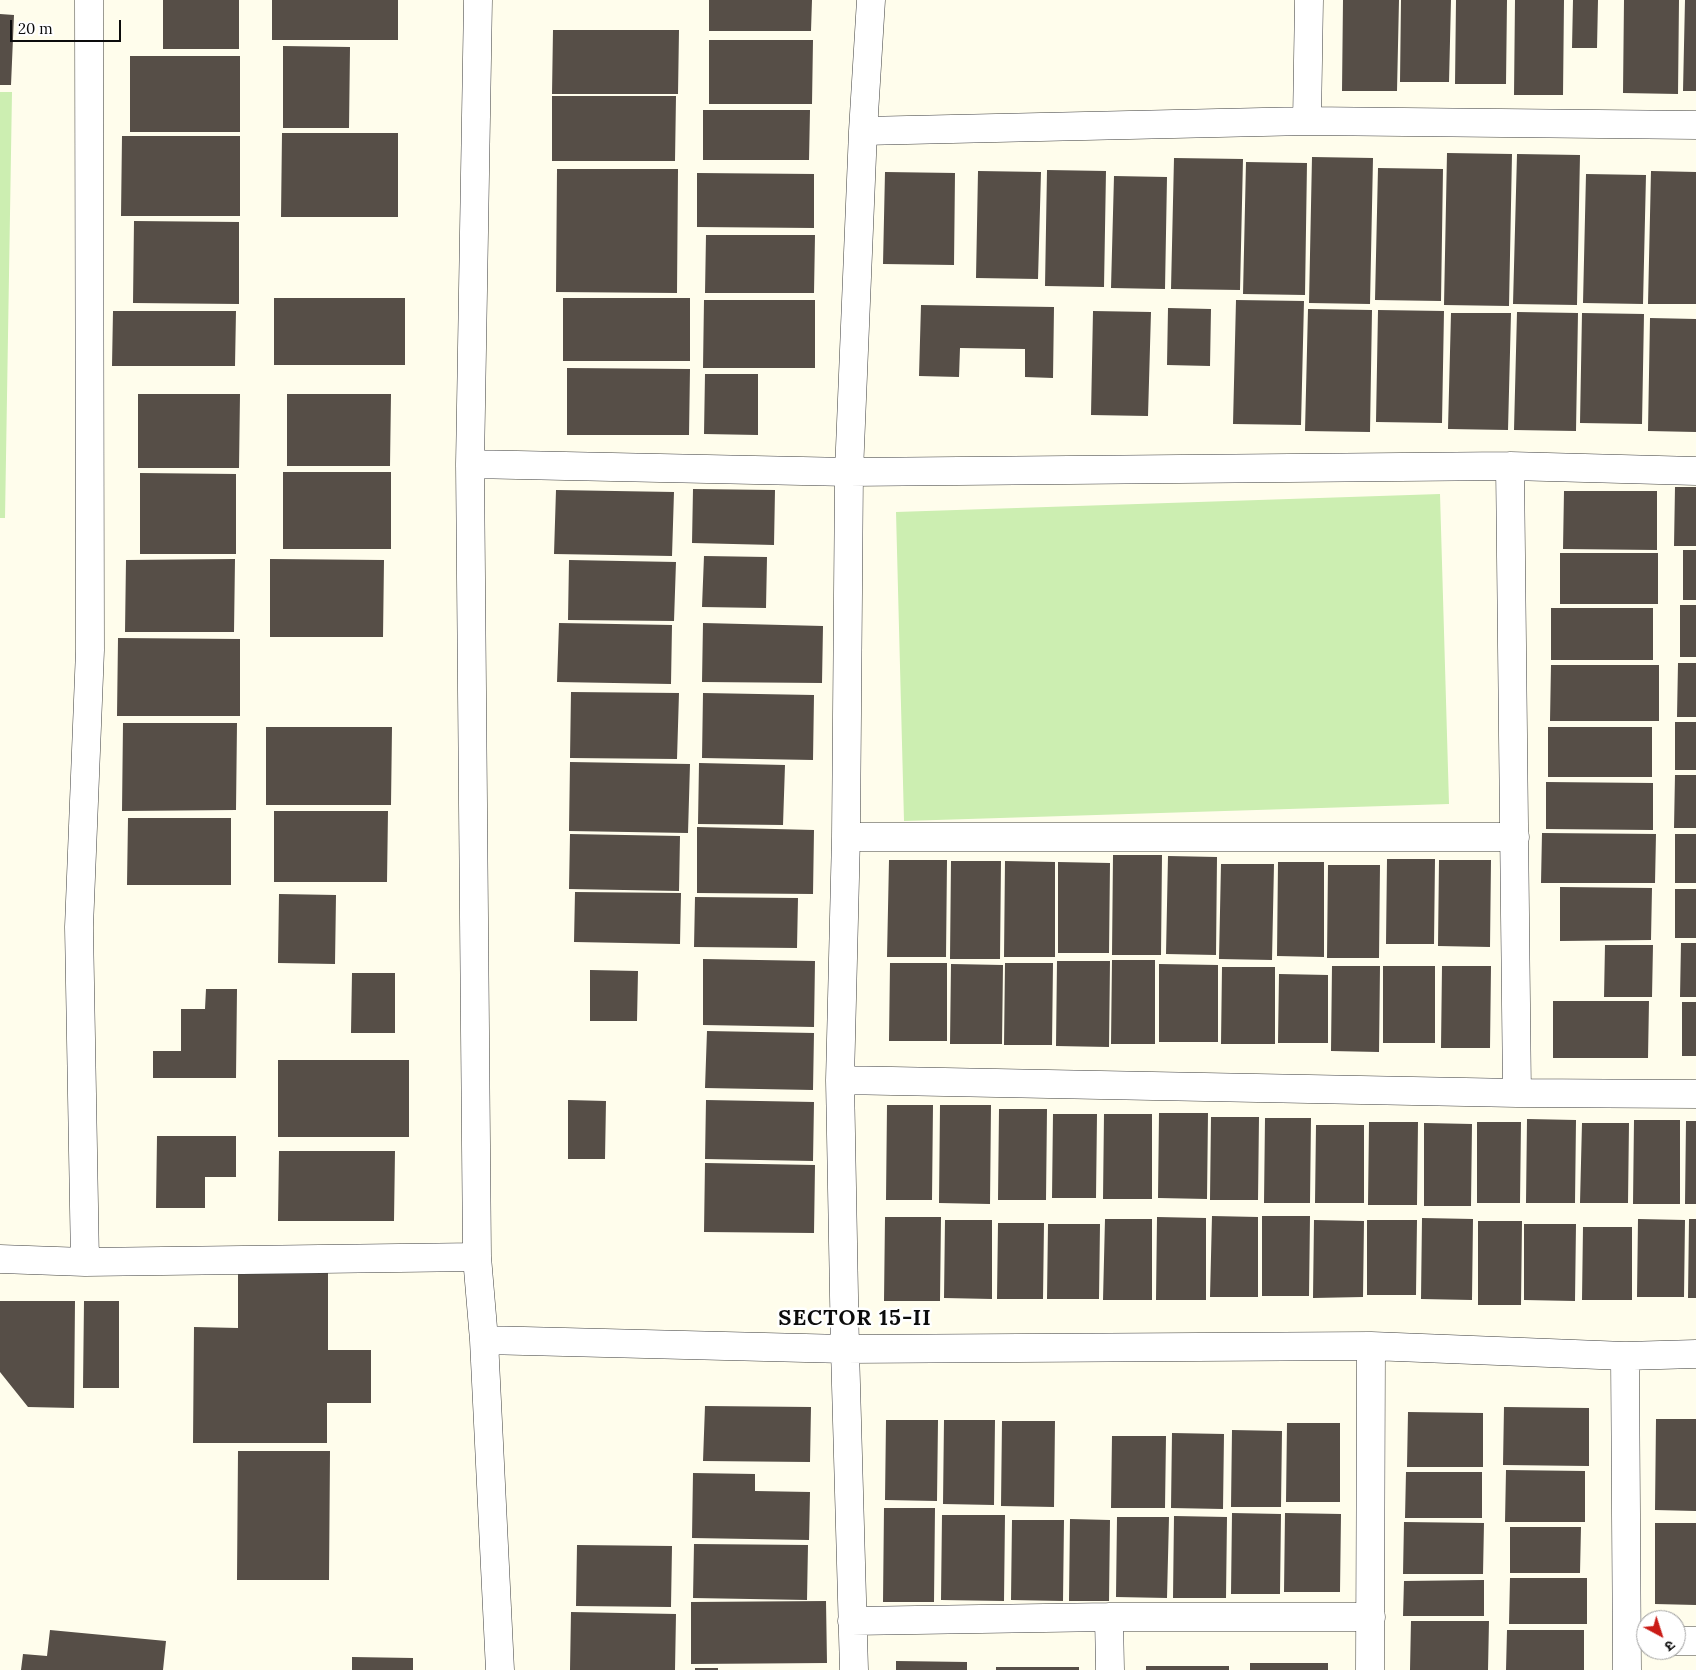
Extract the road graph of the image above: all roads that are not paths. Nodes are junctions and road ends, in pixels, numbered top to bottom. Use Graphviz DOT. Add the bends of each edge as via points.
graph roads {
  1 [pos="89,0"];
  2 [pos="478,0"];
  3 [pos="871,0"];
  4 [pos="1309,0"];
  5 [pos="1307,121"];
  6 [pos="1696,125"];
  7 [pos="863,131"];
  8 [pos="470,464"];
  9 [pos="1510,466"];
  10 [pos="1696,471"];
  11 [pos="849,472"];
  12 [pos="846,837"];
  13 [pos="1515,837"];
  14 [pos="840,1080"];
  15 [pos="1517,1093"];
  16 [pos="1696,1094"];
  17 [pos="477,1257"];
  18 [pos="0,1259"];
  19 [pos="85,1262"];
  20 [pos="484,1340"];
  21 [pos="1371,1346"];
  22 [pos="845,1350"];
  23 [pos="1696,1354"];
  24 [pos="1625,1356"];
  25 [pos="1110,1617"];
  26 [pos="1371,1617"];
  27 [pos="852,1621"];
  28 [pos="1636,1640"];
  29 [pos="500,1670"];
  30 [pos="854,1670"];
  31 [pos="1110,1670"];
  32 [pos="1370,1670"];
  33 [pos="1626,1670"];
  1 -- 19 [label="street" via="90,650 79,926"];
  2 -- 8 [label="street"];
  3 -- 7 [label="street"];
  4 -- 5 [label="street"];
  5 -- 6 [label="street"];
  5 -- 7 [label="street"];
  7 -- 11 [label="street"];
  8 -- 11 [label="street"];
  8 -- 17 [label="street"];
  9 -- 10 [label="street"];
  9 -- 11 [label="street"];
  9 -- 13 [label="street"];
  11 -- 12 [label="street"];
  12 -- 13 [label="street"];
  12 -- 14 [label="street"];
  13 -- 15 [label="street"];
  14 -- 15 [label="street"];
  14 -- 22 [label="street"];
  15 -- 16 [label="street"];
  17 -- 19 [label="street"];
  17 -- 20 [label="street"];
  18 -- 19 [label="street"];
  20 -- 22 [label="street"];
  20 -- 29 [label="street"];
  21 -- 22 [label="street"];
  21 -- 24 [label="street"];
  21 -- 26 [label="street"];
  22 -- 27 [label="street"];
  23 -- 24 [label="street"];
  24 -- 28 [label="street"];
  25 -- 26 [label="street"];
  25 -- 27 [label="street"];
  25 -- 31 [label="street"];
  26 -- 32 [label="street"];
  27 -- 30 [label="street"];
  28 -- 33 [label="street"];
}
